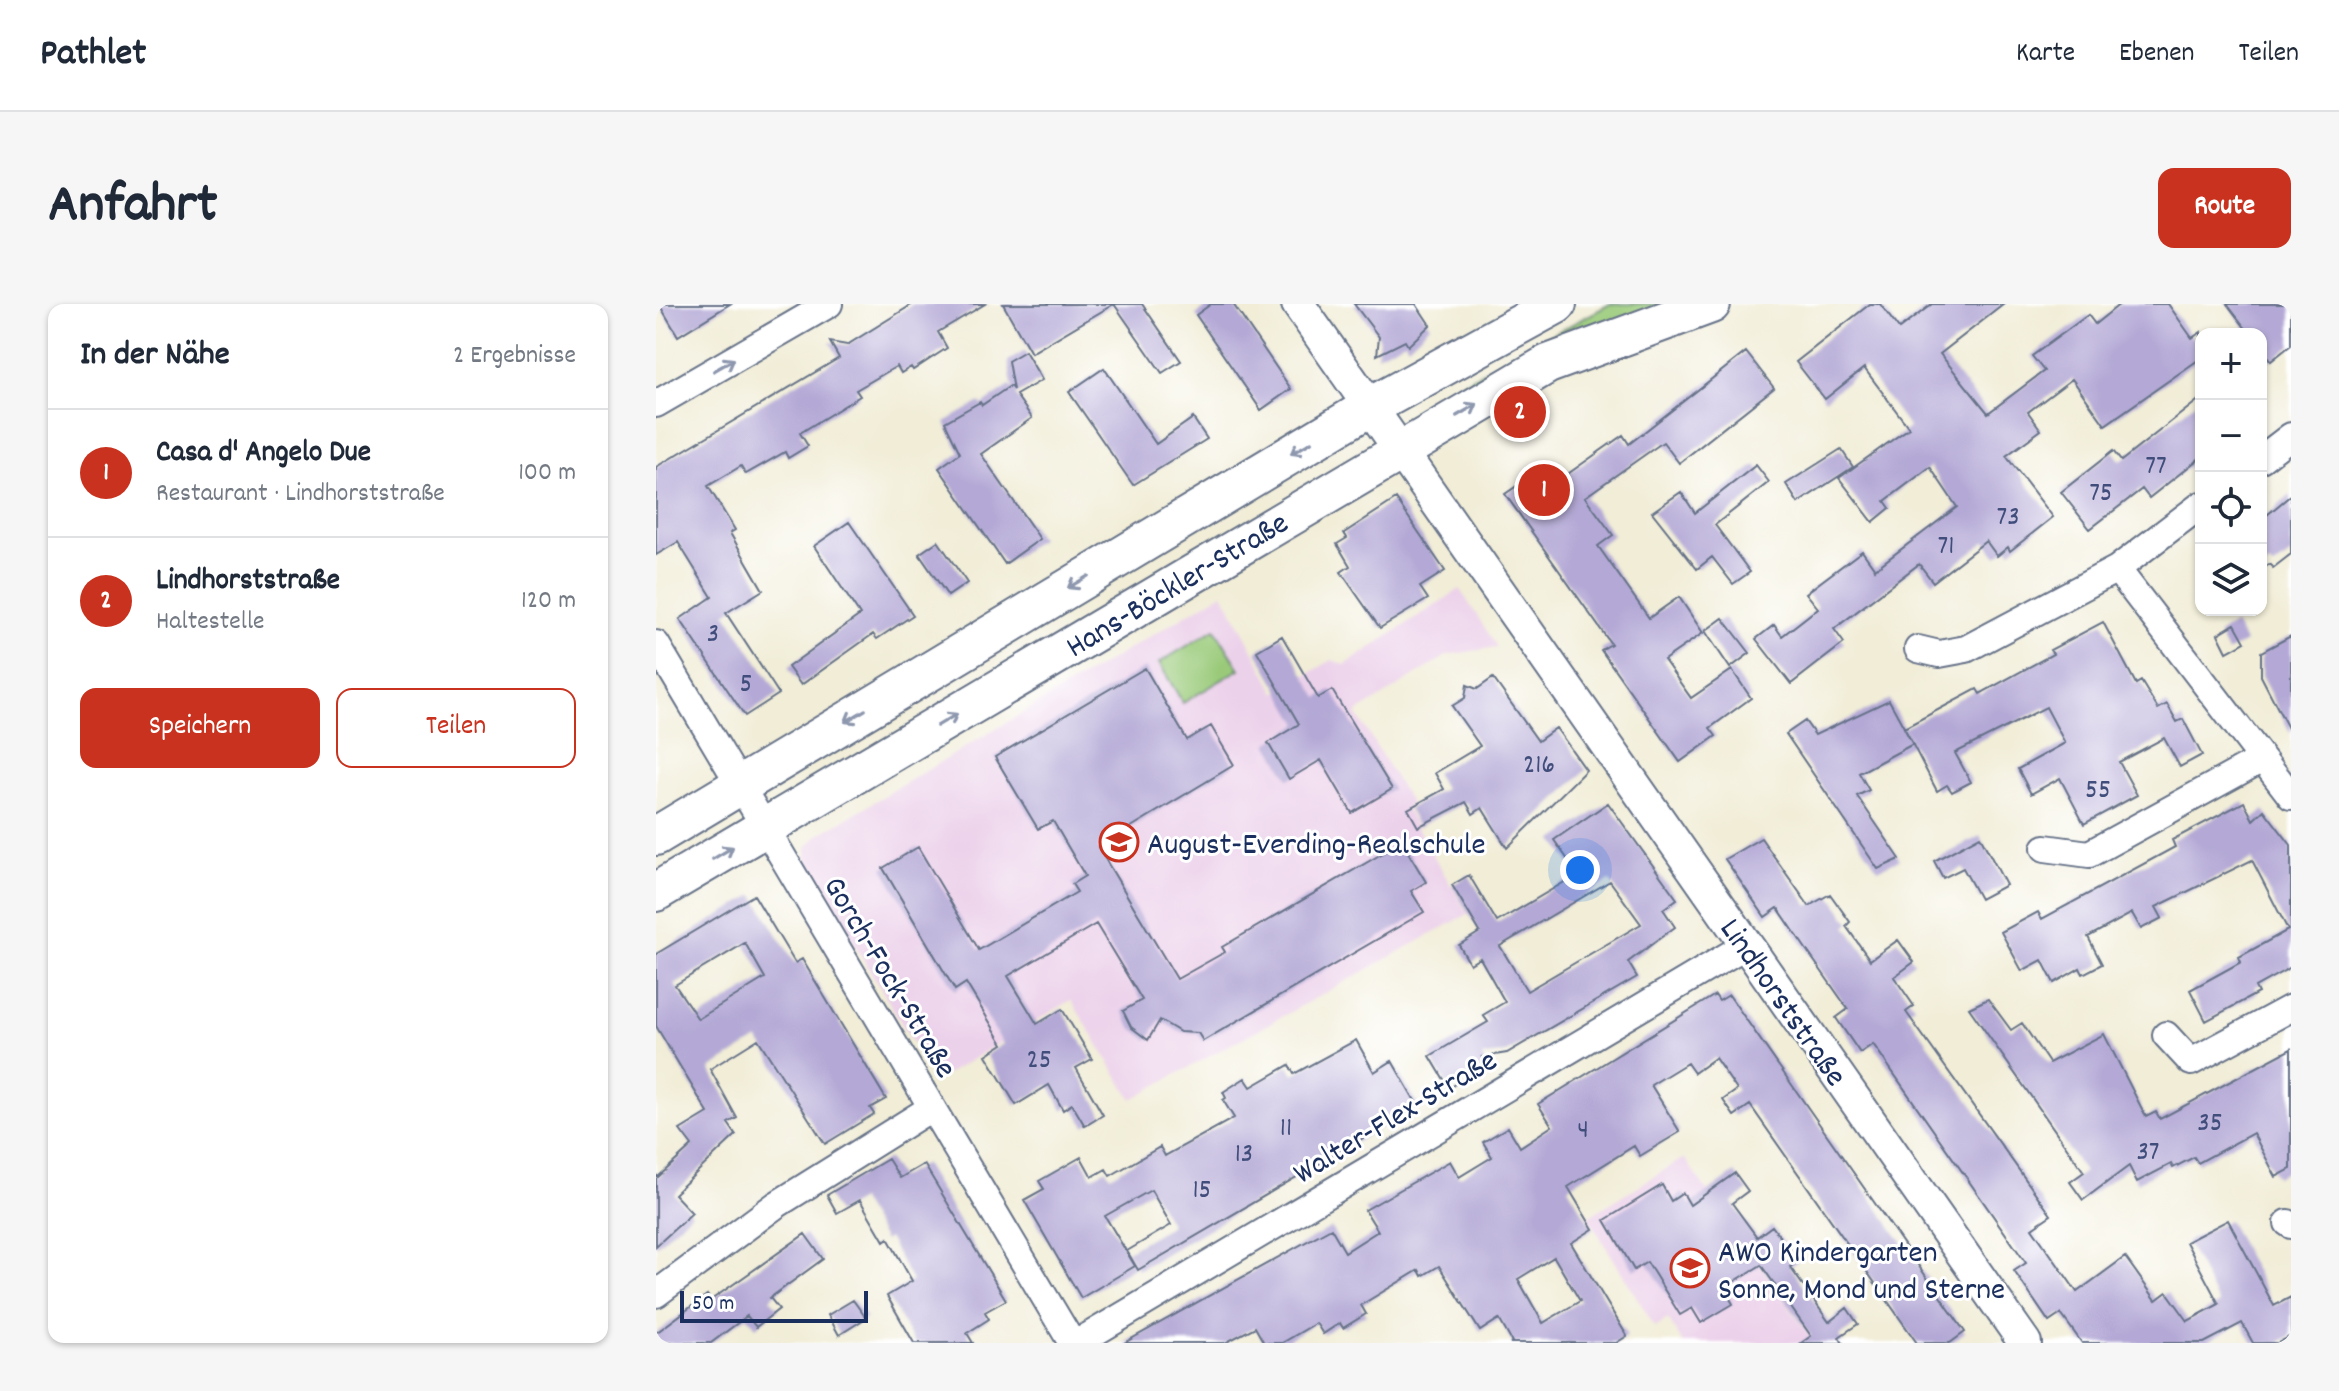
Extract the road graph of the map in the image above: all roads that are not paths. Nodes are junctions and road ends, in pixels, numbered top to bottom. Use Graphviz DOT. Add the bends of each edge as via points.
graph roads {
  1 [pos="829,304"];
  2 [pos="1298,304"];
  3 [pos="1557,304"];
  4 [pos="1711,304"];
  5 [pos="656,404"];
  6 [pos="1368,408"];
  7 [pos="2291,436"];
  8 [pos="1400,450"];
  9 [pos="2267,454"];
  10 [pos="2195,510"];
  11 [pos="2117,569"];
  12 [pos="656,644"];
  13 [pos="1918,649"];
  14 [pos="2262,759"];
  15 [pos="740,786"];
  16 [pos="2291,796"];
  17 [pos="764,828"];
  18 [pos="656,836"];
  19 [pos="2045,848"];
  20 [pos="656,892"];
  21 [pos="1746,945"];
  22 [pos="2291,1008"];
  23 [pos="2166,1035"];
  24 [pos="931,1108"];
  25 [pos="656,1294"];
  26 [pos="1074,1343"];
  27 [pos="2025,1343"];
  5 -- 1 [label="street, one-way"];
  2 -- 6 [label="street, Lindhorststraße"];
  3 -- 6 [label="main road, Hans-Böckler-Straße"];
  8 -- 4 [label="main road, Hans-Böckler-Straße, one-way" via="1548,364"];
  6 -- 8 [label="street, Lindhorststraße"];
  6 -- 15 [label="main road, Hans-Böckler-Straße, one-way"];
  7 -- 9 [label="street"];
  17 -- 8 [label="main road, Hans-Böckler-Straße, one-way"];
  8 -- 21 [label="street, Lindhorststraße"];
  10 -- 11 [label="street"];
  11 -- 13 [label="street" via="1966,649 1939,654"];
  11 -- 14 [label="street"];
  12 -- 15 [label="street, Gorch-Fock-Straße"];
  14 -- 16 [label="street"];
  14 -- 19 [label="street" via="2089,854"];
  15 -- 17 [label="street, Gorch-Fock-Straße"];
  15 -- 18 [label="main road, Hans-Böckler-Straße"];
  20 -- 17 [label="main road, Hans-Böckler-Straße, one-way"];
  17 -- 24 [label="street, Gorch-Fock-Straße"];
  21 -- 26 [label="street, Walter-Flex-Straße"];
  21 -- 27 [label="street, Lindhorststraße"];
  22 -- 23 [label="street" via="2191,1062"];
  24 -- 25 [label="street" via="776,1205"];
  24 -- 26 [label="street, Gorch-Fock-Straße"];
}
